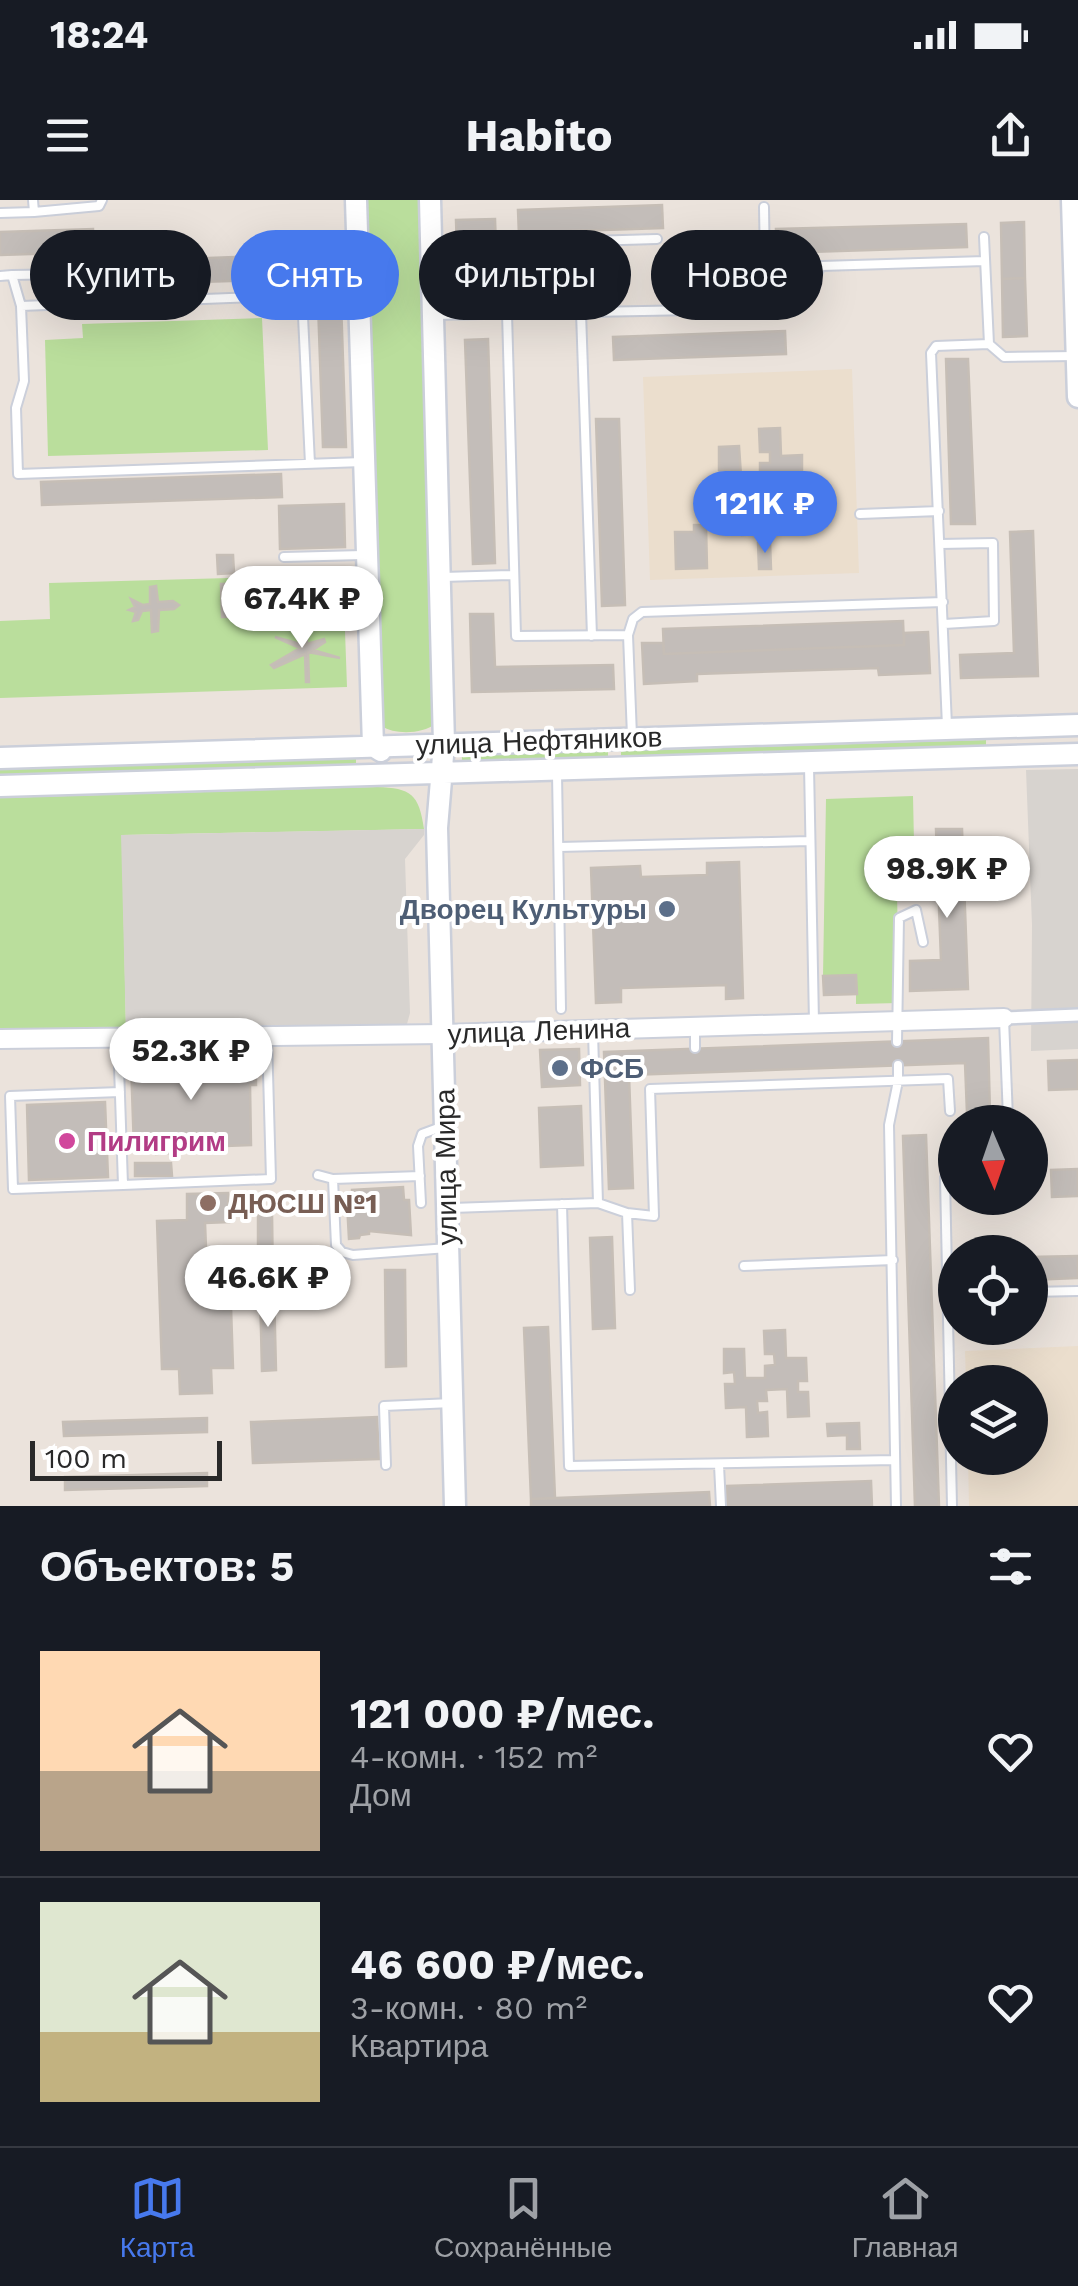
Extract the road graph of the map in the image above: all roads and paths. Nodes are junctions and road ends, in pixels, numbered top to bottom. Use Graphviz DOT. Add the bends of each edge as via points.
graph roads {
  1 [pos="33,200"];
  2 [pos="102,200"];
  3 [pos="356,200"];
  4 [pos="430,200"];
  5 [pos="1072,200"];
  6 [pos="764,208"];
  7 [pos="34,212"];
  8 [pos="0,213"];
  9 [pos="1076,222"];
  10 [pos="357,230"];
  11 [pos="431,230"];
  12 [pos="764,230"];
  13 [pos="984,237"];
  14 [pos="986,261"];
  15 [pos="823,266"];
  16 [pos="30,275"];
  17 [pos="0,276"];
  18 [pos="12,276"];
  19 [pos="231,298"];
  20 [pos="20,306"];
  21 [pos="303,320"];
  22 [pos="359,320"];
  23 [pos="434,320"];
  24 [pos="507,320"];
  25 [pos="581,320"];
  26 [pos="989,344"];
  27 [pos="1077,356"];
  28 [pos="1078,397"];
  29 [pos="363,462"];
  30 [pos="310,464"];
  31 [pos="939,511"];
  32 [pos="860,514"];
  33 [pos="940,544"];
  34 [pos="367,554"];
  35 [pos="284,557"];
  36 [pos="514,574"];
  37 [pos="441,577"];
  38 [pos="943,602"];
  39 [pos="944,624"];
  40 [pos="628,635"];
  41 [pos="592,636"];
  42 [pos="1078,726"];
  43 [pos="948,730"];
  44 [pos="623,739"];
  45 [pos="444,744"];
  46 [pos="373,746"];
  47 [pos="1078,754"];
  48 [pos="0,758"];
  49 [pos="809,762"];
  50 [pos="615,767"];
  51 [pos="556,769"];
  52 [pos="442,772"];
  53 [pos="418,773"];
  54 [pos="0,786"];
  55 [pos="437,828"];
  56 [pos="809,841"];
  57 [pos="559,847"];
  58 [pos="923,942"];
  59 [pos="562,1009"];
  60 [pos="1078,1015"];
  61 [pos="1004,1018"];
  62 [pos="896,1021"];
  63 [pos="814,1023"];
  64 [pos="694,1026"];
  65 [pos="592,1030"];
  66 [pos="442,1034"];
  67 [pos="118,1037"];
  68 [pos="267,1037"];
  69 [pos="0,1039"];
  70 [pos="897,1042"];
  71 [pos="695,1048"];
  72 [pos="898,1065"];
  73 [pos="696,1072"];
  74 [pos="898,1080"];
  75 [pos="696,1087"];
  76 [pos="120,1092"];
  77 [pos="950,1105"];
  78 [pos="1007,1105"];
  79 [pos="445,1126"];
  80 [pos="318,1175"];
  81 [pos="420,1176"];
  82 [pos="333,1179"];
  83 [pos="123,1185"];
  84 [pos="420,1203"];
  85 [pos="598,1203"];
  86 [pos="562,1204"];
  87 [pos="447,1208"];
  88 [pos="627,1213"];
  89 [pos="448,1248"];
  90 [pos="893,1260"];
  91 [pos="744,1266"];
  92 [pos="630,1290"];
  93 [pos="1078,1291"];
  94 [pos="1048,1292"];
  95 [pos="951,1345"];
  96 [pos="452,1403"];
  97 [pos="894,1460"];
  98 [pos="386,1465"];
  99 [pos="718,1465"];
  100 [pos="455,1506"];
  101 [pos="721,1506"];
  102 [pos="896,1506"];
  103 [pos="952,1506"];
  1 -- 7 [label="lane"];
  2 -- 7 [label="lane" via="98,206"];
  3 -- 10 [label="main road"];
  4 -- 11 [label="main road, улица Мира"];
  5 -- 9 [label="main road"];
  6 -- 12 [label="lane"];
  7 -- 8 [label="lane"];
  9 -- 27 [label="main road"];
  13 -- 14 [label="lane"];
  14 -- 15 [label="lane"];
  14 -- 26 [label="lane"];
  16 -- 18 [label="lane"];
  17 -- 18 [label="lane"];
  18 -- 20 [label="lane"];
  19 -- 20 [label="lane"];
  20 -- 30 [label="lane" via="18,474"];
  21 -- 30 [label="lane"];
  22 -- 29 [label="main road"];
  23 -- 37 [label="main road, улица Мира"];
  24 -- 36 [label="lane"];
  25 -- 41 [label="lane"];
  26 -- 27 [label="lane" via="1004,357"];
  26 -- 31 [label="lane" via="933,349"];
  27 -- 28 [label="main road"];
  29 -- 30 [label="lane"];
  29 -- 34 [label="main road"];
  31 -- 32 [label="lane"];
  31 -- 33 [label="lane"];
  33 -- 38 [label="lane"];
  33 -- 39 [label="lane" via="992,543 994,621"];
  34 -- 35 [label="lane"];
  34 -- 46 [label="main road"];
  36 -- 37 [label="lane"];
  36 -- 41 [label="lane" via="516,636"];
  37 -- 45 [label="main road, улица Мира"];
  38 -- 39 [label="lane"];
  38 -- 40 [label="lane" via="642,612"];
  39 -- 43 [label="lane"];
  40 -- 41 [label="lane"];
  40 -- 44 [label="lane"];
  42 -- 43 [label="main road, улица Нефтяников"];
  43 -- 44 [label="main road, улица Нефтяников"];
  44 -- 45 [label="main road, улица Нефтяников"];
  44 -- 50 [label="main road"];
  45 -- 46 [label="main road, улица Нефтяников"];
  45 -- 52 [label="main road, улица Мира"];
  46 -- 48 [label="main road, улица Нефтяников"];
  46 -- 53 [label="main road"];
  47 -- 49 [label="main road, улица Нефтяников"];
  49 -- 50 [label="main road, улица Нефтяников"];
  49 -- 56 [label="lane"];
  50 -- 51 [label="main road, улица Нефтяников"];
  51 -- 52 [label="main road, улица Нефтяников"];
  51 -- 57 [label="lane"];
  52 -- 53 [label="main road, улица Нефтяников"];
  52 -- 55 [label="main road, улица Мира"];
  53 -- 54 [label="main road, улица Нефтяников"];
  53 -- 55 [label="main road, улица Мира"];
  55 -- 66 [label="main road, улица Мира"];
  56 -- 57 [label="lane"];
  56 -- 63 [label="lane"];
  57 -- 59 [label="lane"];
  58 -- 62 [label="lane" via="916,910 900,918"];
  60 -- 61 [label="street, улица Ленина"];
  61 -- 62 [label="street, улица Ленина"];
  61 -- 78 [label="lane"];
  62 -- 63 [label="street, улица Ленина"];
  62 -- 70 [label="lane"];
  63 -- 64 [label="street, улица Ленина"];
  64 -- 65 [label="street, улица Ленина"];
  64 -- 71 [label="lane"];
  65 -- 66 [label="street, улица Ленина"];
  65 -- 85 [label="lane"];
  66 -- 68 [label="street, улица Ленина"];
  66 -- 79 [label="main road, улица Мира"];
  67 -- 68 [label="street, улица Ленина"];
  67 -- 69 [label="street, улица Ленина"];
  67 -- 76 [label="lane"];
  68 -- 83 [label="lane" via="271,1179"];
  72 -- 74 [label="lane"];
  73 -- 75 [label="lane"];
  74 -- 75 [label="lane"];
  74 -- 77 [label="lane" via="948,1079"];
  74 -- 90 [label="lane" via="890,1125"];
  75 -- 88 [label="lane" via="650,1089 654,1216"];
  76 -- 83 [label="lane"];
  76 -- 83 [label="lane" via="10,1096 13,1188"];
  79 -- 81 [label="lane" via="422,1134"];
  79 -- 87 [label="main road, улица Мира"];
  80 -- 82 [label="lane"];
  81 -- 82 [label="lane"];
  81 -- 84 [label="lane"];
  82 -- 89 [label="lane" via="336,1245 342,1252"];
  85 -- 86 [label="lane"];
  85 -- 88 [label="lane"];
  86 -- 87 [label="lane"];
  86 -- 99 [label="lane" via="568,1466"];
  87 -- 89 [label="main road, улица Мира"];
  88 -- 92 [label="lane"];
  89 -- 96 [label="main road, улица Мира"];
  90 -- 91 [label="lane"];
  90 -- 97 [label="lane"];
  93 -- 94 [label="lane"];
  95 -- 103 [label="lane"];
  96 -- 98 [label="lane" via="384,1406"];
  96 -- 100 [label="main road, улица Мира"];
  97 -- 99 [label="lane"];
  97 -- 102 [label="lane"];
  99 -- 101 [label="lane"];
}
